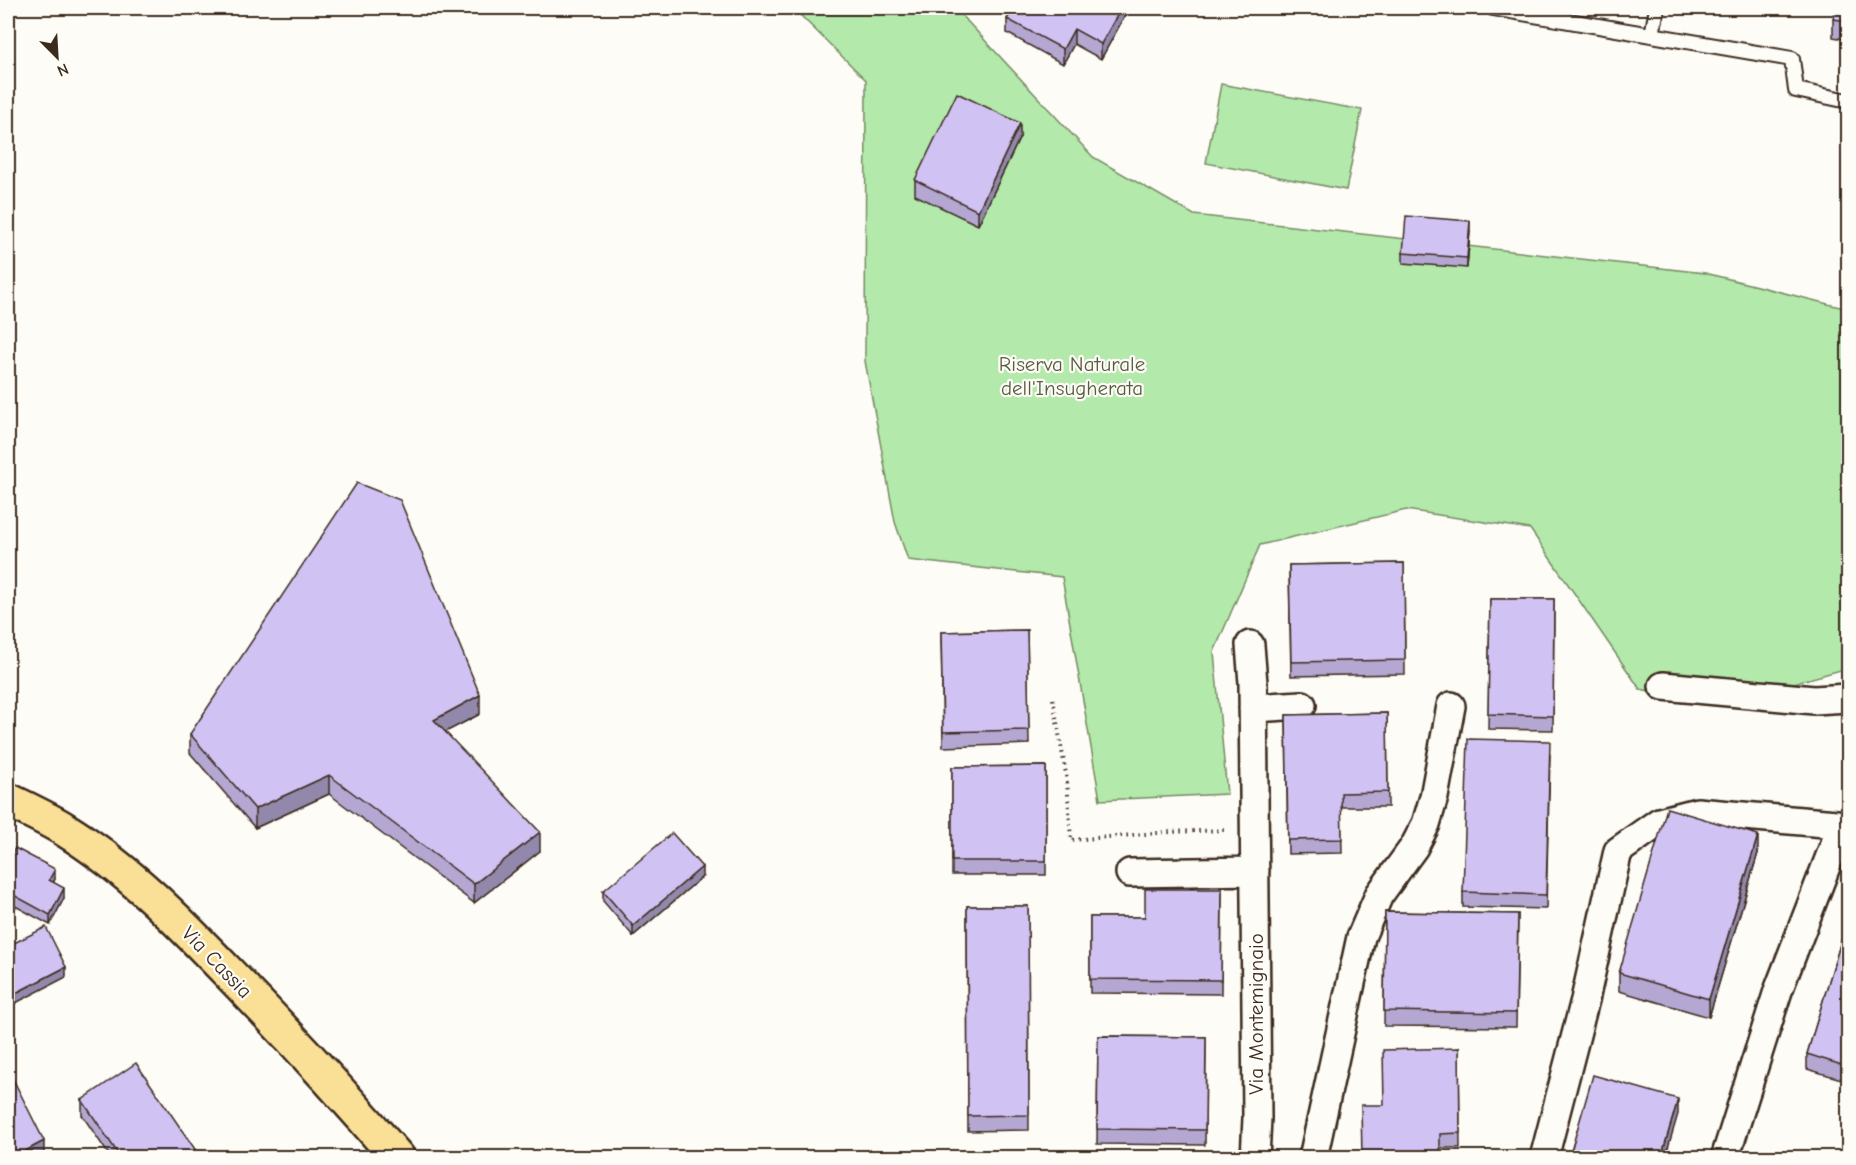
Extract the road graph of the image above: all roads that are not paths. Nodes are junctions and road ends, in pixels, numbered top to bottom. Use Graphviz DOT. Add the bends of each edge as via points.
graph roads {
  1 [pos="1493,8"];
  2 [pos="1658,8"];
  3 [pos="1526,10"];
  4 [pos="1652,35"];
  5 [pos="1848,101"];
  6 [pos="1250,645"];
  7 [pos="1663,686"];
  8 [pos="1848,698"];
  9 [pos="1302,705"];
  10 [pos="1451,706"];
  11 [pos="1253,708"];
  12 [pos="8,800"];
  13 [pos="1845,825"];
  14 [pos="1255,871"];
  15 [pos="1130,873"];
  16 [pos="1402,915"];
  17 [pos="1368,916"];
  18 [pos="398,1158"];
  19 [pos="1255,1158"];
  20 [pos="1314,1158"];
  21 [pos="1544,1158"];
  22 [pos="1725,1158"];
  1 -- 3 [label="lane"];
  2 -- 4 [label="lane"];
  3 -- 4 [label="lane"];
  4 -- 5 [label="lane" via="1791,59 1796,90"];
  6 -- 11 [label="street, Via Montemignaio"];
  7 -- 8 [label="street" via="1814,700"];
  9 -- 11 [label="street"];
  10 -- 17 [label="street" via="1426,824"];
  11 -- 14 [label="street, Via Montemignaio"];
  12 -- 18 [label="main road, Via Cassia" via="81,841 161,906 314,1063"];
  13 -- 21 [label="street" via="1697,812 1659,822 1618,851"];
  13 -- 22 [label="street" via="1778,991"];
  14 -- 15 [label="street"];
  14 -- 19 [label="street, Via Montemignaio"];
  16 -- 17 [label="street"];
  17 -- 20 [label="street"];
}
